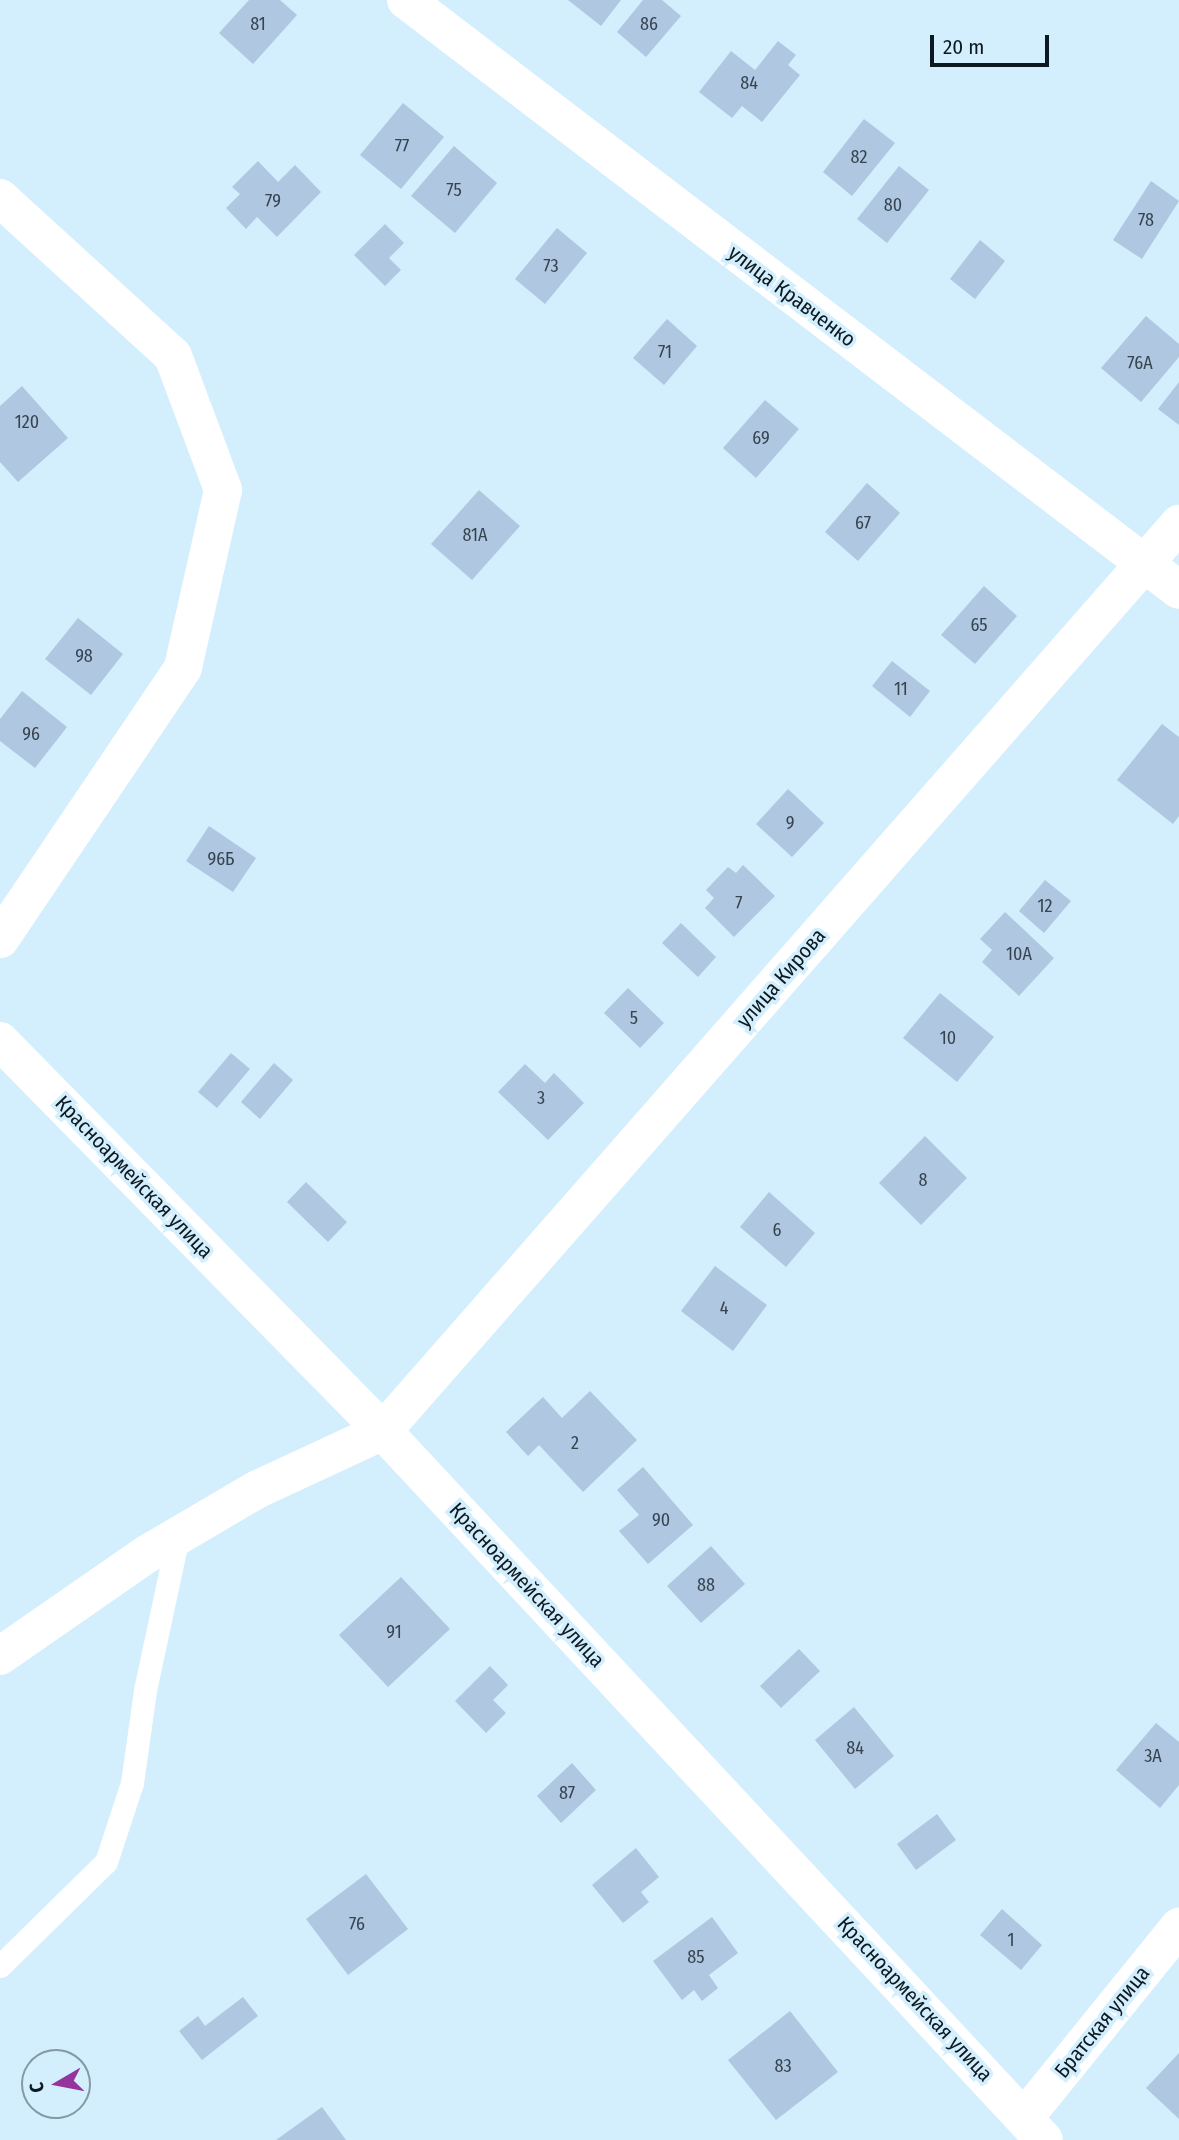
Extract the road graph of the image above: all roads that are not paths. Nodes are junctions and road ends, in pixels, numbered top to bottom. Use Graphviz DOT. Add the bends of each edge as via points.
graph roads {
  1 [pos="406,0"];
  2 [pos="0,198"];
  3 [pos="1179,524"];
  4 [pos="1144,565"];
  5 [pos="1179,590"];
  6 [pos="0,939"];
  7 [pos="0,1041"];
  8 [pos="383,1431"];
  9 [pos="178,1536"];
  10 [pos="0,1656"];
  11 [pos="1179,1927"];
  12 [pos="0,1966"];
  13 [pos="1034,2128"];
  1 -- 4 [label="street, улица Кравченко"];
  2 -- 6 [label="street" via="173,356 223,491 183,668"];
  3 -- 4 [label="street, улица Кирова"];
  4 -- 5 [label="street, улица Кравченко"];
  4 -- 8 [label="street, улица Кирова"];
  7 -- 8 [label="street, Красноармейская улица"];
  8 -- 9 [label="street" via="256,1490"];
  8 -- 13 [label="street, Красноармейская улица"];
  9 -- 10 [label="street"];
  9 -- 12 [label="lane" via="145,1690 132,1783 106,1862"];
  11 -- 13 [label="street, Братская улица"];
}
